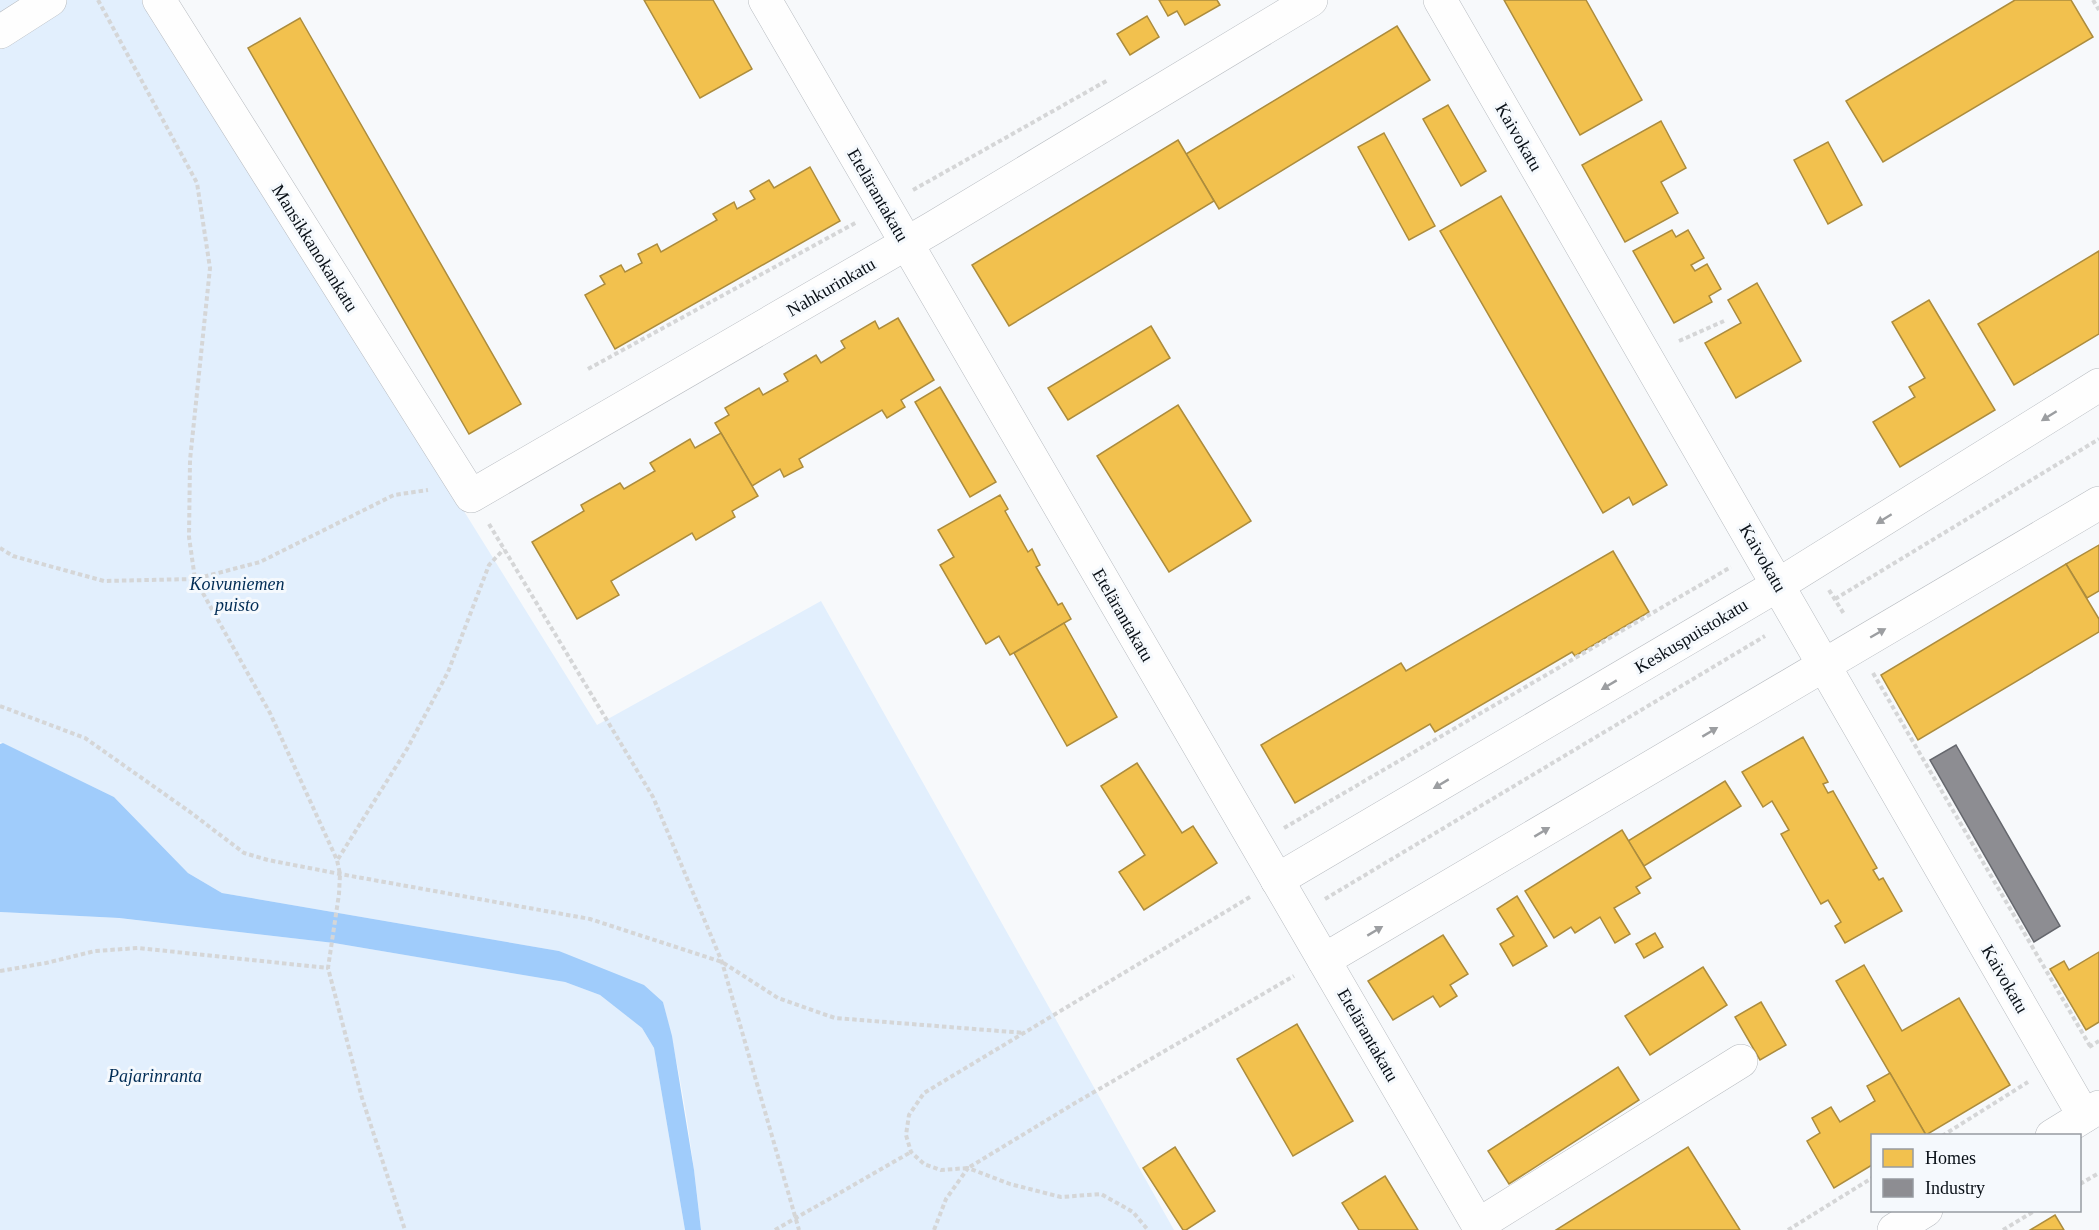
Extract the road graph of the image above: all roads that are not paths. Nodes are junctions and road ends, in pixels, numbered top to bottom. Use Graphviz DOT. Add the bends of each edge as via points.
graph roads {
  1 [pos="50,0"];
  2 [pos="159,0"];
  3 [pos="765,0"];
  4 [pos="1311,0"];
  5 [pos="1440,0"];
  6 [pos="0,32"];
  7 [pos="906,243"];
  8 [pos="2099,385"];
  9 [pos="467,490"];
  10 [pos="2099,503"];
  11 [pos="1778,585"];
  12 [pos="1824,664"];
  13 [pos="1277,880"];
  14 [pos="1324,960"];
  15 [pos="1741,1061"];
  16 [pos="2092,1112"];
  17 [pos="2055,1134"];
  18 [pos="1923,1212"];
  19 [pos="1480,1228"];
  20 [pos="1894,1230"];
  1 -- 6 [label="street"];
  2 -- 9 [label="street, Mansikkanokankatu"];
  3 -- 7 [label="street, Etelärantakatu"];
  4 -- 7 [label="street, Nahkurinkatu"];
  5 -- 11 [label="street, Kaivokatu"];
  7 -- 9 [label="street, Nahkurinkatu"];
  7 -- 13 [label="street, Etelärantakatu"];
  8 -- 11 [label="street, Keskuspuistokatu, one-way"];
  12 -- 10 [label="street, one-way"];
  11 -- 12 [label="street, Kaivokatu"];
  11 -- 13 [label="street, Keskuspuistokatu, one-way"];
  14 -- 12 [label="street, one-way"];
  12 -- 16 [label="street, Kaivokatu" via="2056,1066"];
  13 -- 14 [label="street, Etelärantakatu"];
  14 -- 19 [label="street, Etelärantakatu"];
  15 -- 19 [label="street"];
  16 -- 17 [label="street"];
  18 -- 20 [label="street"];
}
